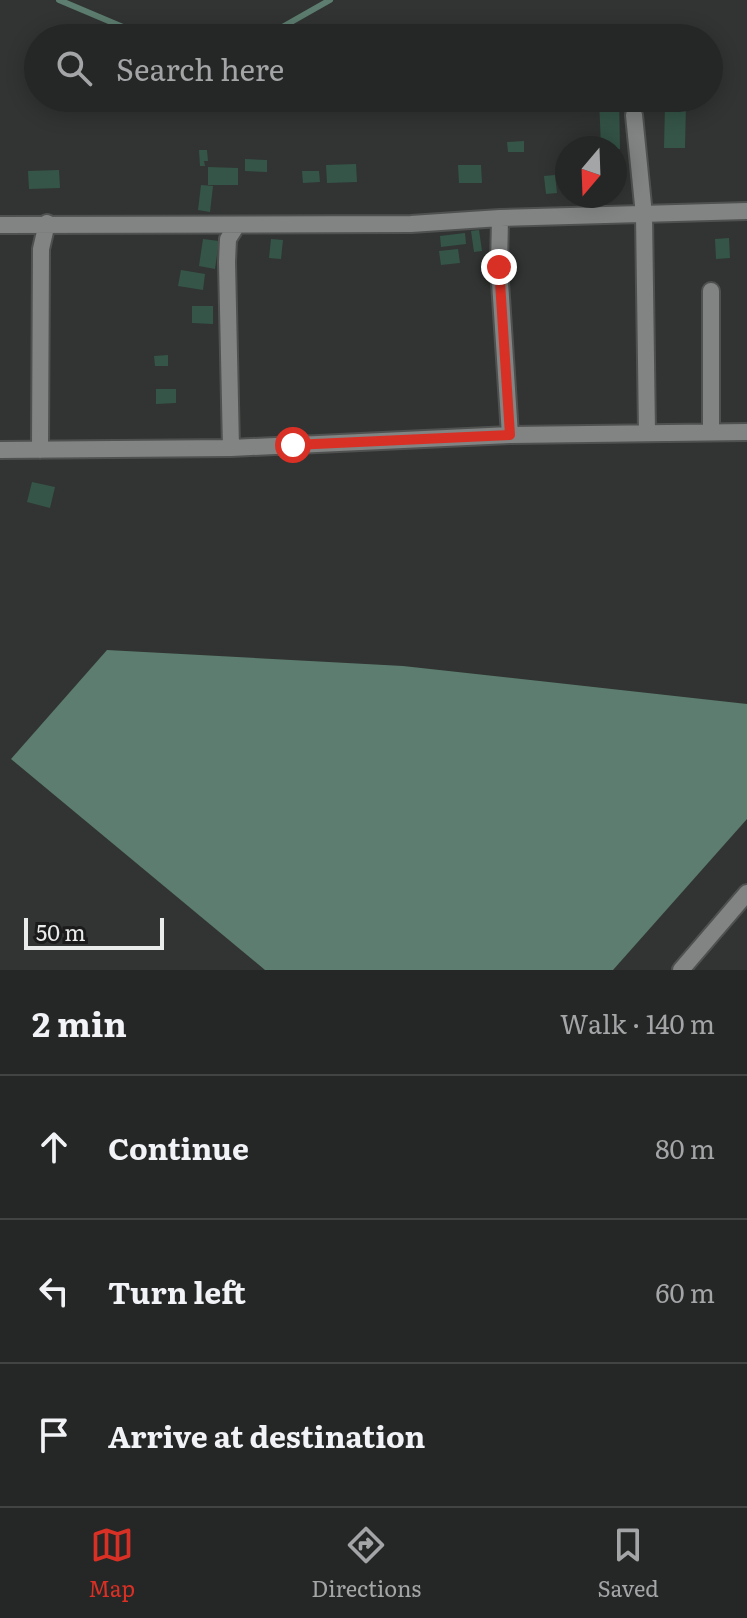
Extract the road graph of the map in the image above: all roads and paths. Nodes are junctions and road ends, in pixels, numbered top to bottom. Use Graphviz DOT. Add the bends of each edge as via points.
graph roads {
  1 [pos="634,115"];
  2 [pos="747,211"];
  3 [pos="644,215"];
  4 [pos="500,218"];
  5 [pos="47,223"];
  6 [pos="0,225"];
  7 [pos="237,225"];
  8 [pos="711,291"];
  9 [pos="711,432"];
  10 [pos="747,432"];
  11 [pos="647,433"];
  12 [pos="510,435"];
  13 [pos="231,448"];
  14 [pos="0,450"];
  15 [pos="40,450"];
  16 [pos="747,893"];
  17 [pos="681,970"];
  1 -- 3 [label="street"];
  2 -- 3 [label="street"];
  3 -- 4 [label="street"];
  3 -- 11 [label="street"];
  4 -- 7 [label="street"];
  4 -- 12 [label="street"];
  5 -- 6 [label="street"];
  5 -- 7 [label="street"];
  5 -- 15 [label="street" via="41,249"];
  7 -- 13 [label="street" via="228,239 227,262"];
  8 -- 9 [label="street"];
  9 -- 10 [label="street"];
  9 -- 11 [label="street"];
  11 -- 12 [label="street"];
  12 -- 13 [label="street"];
  13 -- 15 [label="street"];
  14 -- 15 [label="street"];
  16 -- 17 [label="street"];
}
